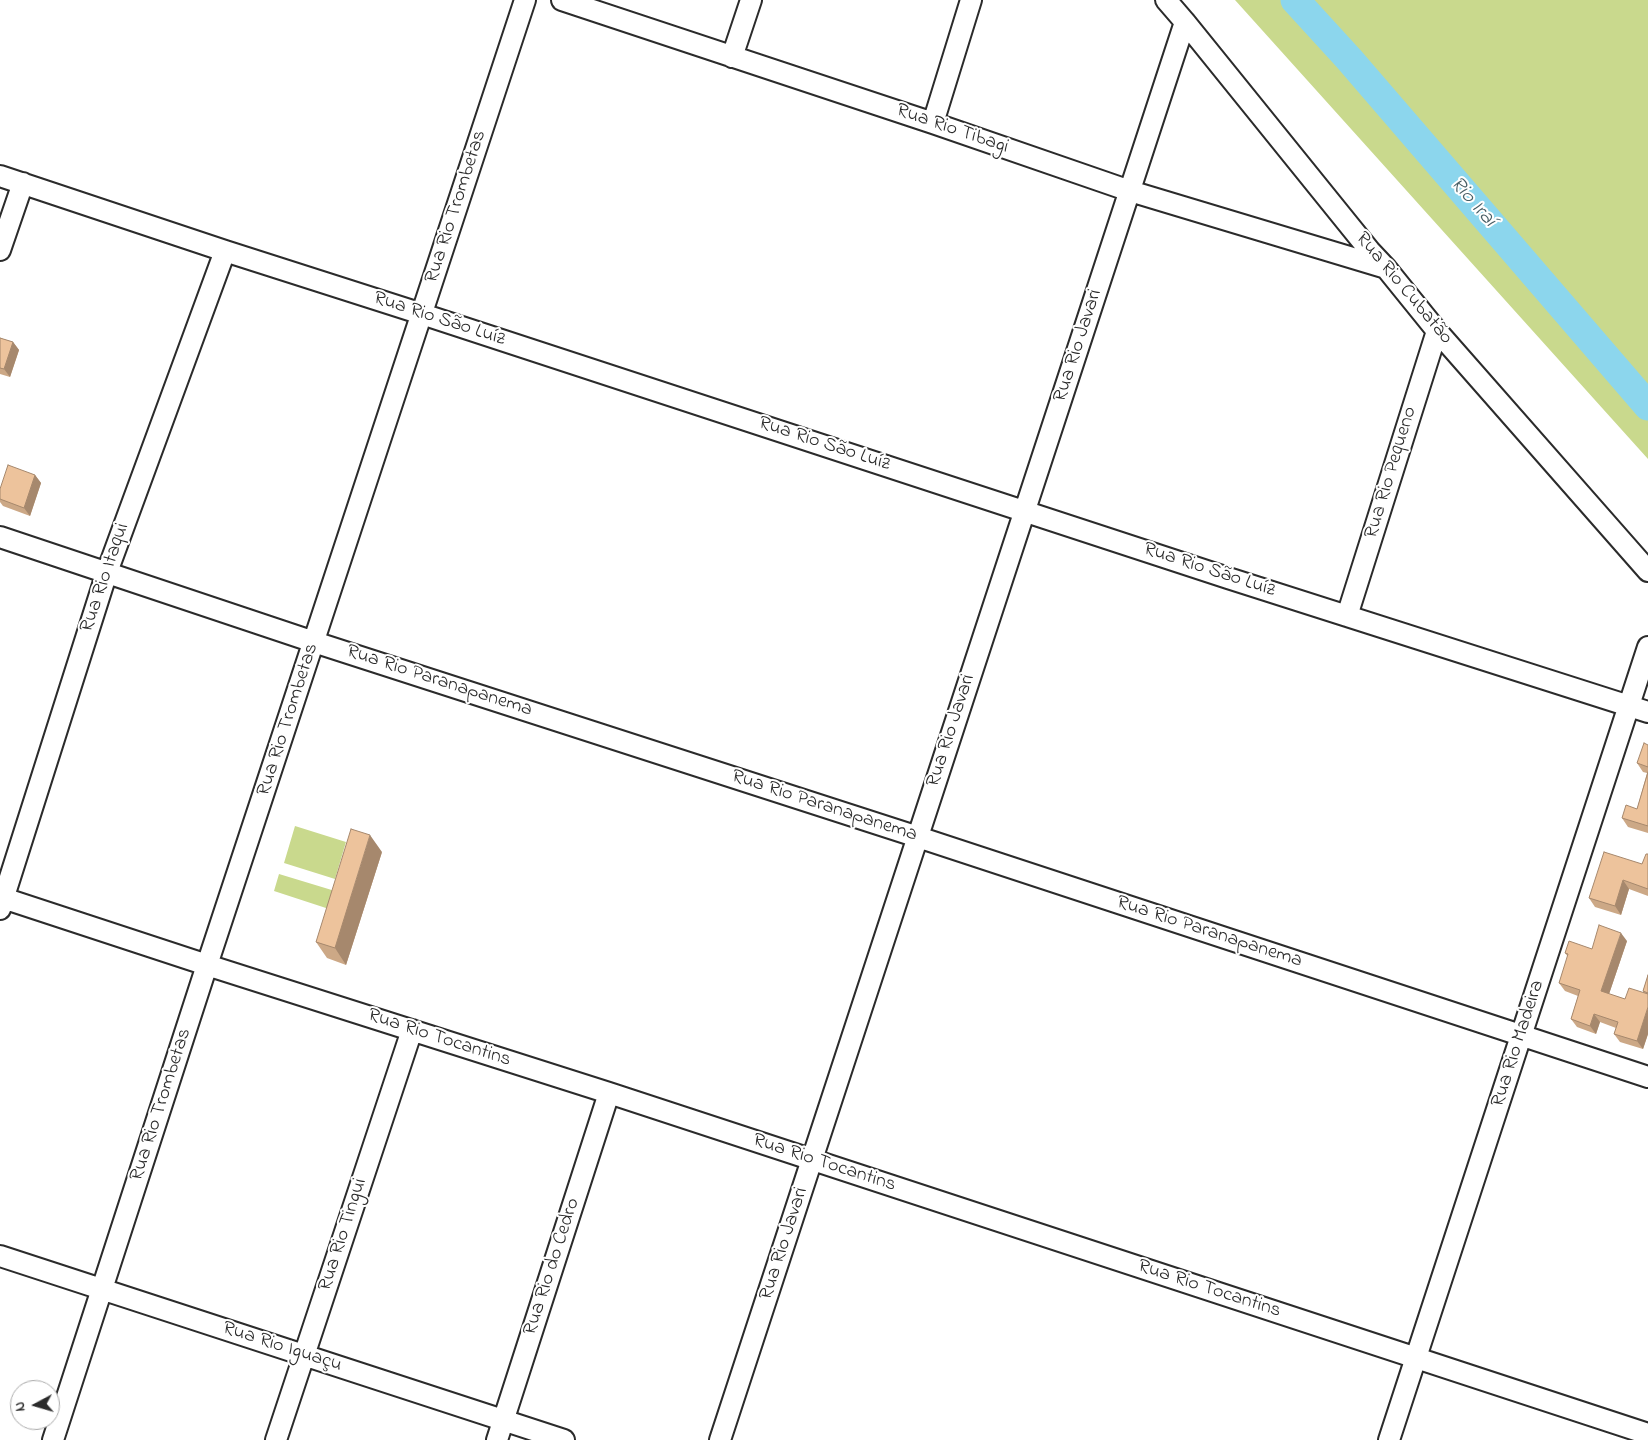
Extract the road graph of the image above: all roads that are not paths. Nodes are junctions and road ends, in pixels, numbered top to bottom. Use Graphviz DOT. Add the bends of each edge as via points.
graph roads {
  1 [pos="525,0"];
  2 [pos="562,0"];
  3 [pos="751,0"];
  4 [pos="971,0"];
  5 [pos="1166,0"];
  6 [pos="1186,22"];
  7 [pos="732,57"];
  8 [pos="933,123"];
  9 [pos="0,176"];
  10 [pos="23,183"];
  11 [pos="1130,191"];
  12 [pos="0,250"];
  13 [pos="224,251"];
  14 [pos="1370,251"];
  15 [pos="1343,256"];
  16 [pos="1386,268"];
  17 [pos="422,314"];
  18 [pos="1437,330"];
  19 [pos="1024,510"];
  20 [pos="0,537"];
  21 [pos="1648,571"];
  22 [pos="107,572"];
  23 [pos="1347,616"];
  24 [pos="314,642"];
  25 [pos="1648,647"];
  26 [pos="1629,705"];
  27 [pos="1648,712"];
  28 [pos="918,837"];
  29 [pos="1,901"];
  30 [pos="207,965"];
  31 [pos="412,1030"];
  32 [pos="1522,1036"];
  33 [pos="1648,1077"];
  34 [pos="609,1093"];
  35 [pos="812,1161"];
  36 [pos="0,1256"];
  37 [pos="102,1290"];
  38 [pos="304,1355"];
  39 [pos="1416,1358"];
  40 [pos="504,1420"];
  41 [pos="1648,1434"];
  42 [pos="53,1440"];
  43 [pos="276,1440"];
  44 [pos="497,1440"];
  45 [pos="564,1440"];
  46 [pos="720,1440"];
  47 [pos="1389,1440"];
  1 -- 17 [label="street, Rua Rio Trombetas"];
  2 -- 7 [label="street, Rua Rio Tibagi"];
  3 -- 7 [label="street"];
  4 -- 8 [label="street"];
  5 -- 6 [label="street, Rua Rio Cubatão"];
  6 -- 11 [label="street, Rua Rio Javari"];
  6 -- 14 [label="street, Rua Rio Cubatão"];
  7 -- 8 [label="street, Rua Rio Tibagi"];
  8 -- 11 [label="street, Rua Rio Tibagi"];
  9 -- 10 [label="street, Rua Rio São Luíz"];
  10 -- 12 [label="street"];
  10 -- 13 [label="street, Rua Rio São Luíz"];
  11 -- 15 [label="street, Rua Rio Tibagi"];
  11 -- 19 [label="street, Rua Rio Javari"];
  13 -- 17 [label="street, Rua Rio São Luíz"];
  13 -- 22 [label="street, Rua Rio Itaqui"];
  14 -- 15 [label="street, Rua Rio Tibagi"];
  14 -- 16 [label="street, Rua Rio Cubatão"];
  15 -- 16 [label="street, Rua Rio Tibagi"];
  16 -- 18 [label="street, Rua Rio Cubatão"];
  17 -- 19 [label="street, Rua Rio São Luíz"];
  17 -- 24 [label="street, Rua Rio Trombetas"];
  18 -- 21 [label="street, Rua Rio Cubatão"];
  18 -- 23 [label="street, Rua Rio Pequeno"];
  19 -- 23 [label="street, Rua Rio São Luíz"];
  19 -- 28 [label="street, Rua Rio Javari"];
  20 -- 22 [label="street, Rua Rio Paranapanema"];
  22 -- 24 [label="street, Rua Rio Paranapanema"];
  22 -- 29 [label="street, Rua Rio Itaqui"];
  23 -- 26 [label="street, Rua Rio São Luíz"];
  24 -- 28 [label="street, Rua Rio Paranapanema"];
  24 -- 30 [label="street, Rua Rio Trombetas"];
  25 -- 26 [label="street, Rua Rio Madeira"];
  26 -- 27 [label="street, Rua Rio São Luíz"];
  26 -- 32 [label="street, Rua Rio Madeira"];
  28 -- 32 [label="street, Rua Rio Paranapanema"];
  28 -- 35 [label="street, Rua Rio Javari"];
  29 -- 30 [label="street, Rua Rio Tocantins"];
  30 -- 31 [label="street, Rua Rio Tocantins"];
  30 -- 37 [label="street, Rua Rio Trombetas"];
  31 -- 34 [label="street, Rua Rio Tocantins"];
  31 -- 38 [label="street, Rua Rio Tingui"];
  32 -- 33 [label="street, Rua Rio Paranapanema"];
  32 -- 39 [label="street, Rua Rio Madeira"];
  34 -- 35 [label="street, Rua Rio Tocantins"];
  34 -- 40 [label="street, Rua Rio do Cedro"];
  35 -- 39 [label="street, Rua Rio Tocantins"];
  35 -- 46 [label="street, Rua Rio Javari"];
  36 -- 37 [label="street, Rua Rio Iguaçu"];
  37 -- 38 [label="street, Rua Rio Iguaçu"];
  37 -- 42 [label="street, Rua Rio Trombetas"];
  38 -- 40 [label="street, Rua Rio Iguaçu"];
  38 -- 43 [label="street, Rua Rio Tingui"];
  39 -- 41 [label="street, Rua Rio Tocantins"];
  39 -- 47 [label="street, Rua Rio Madeira"];
  40 -- 44 [label="street, Rua Rio do Cedro"];
  40 -- 45 [label="street, Rua Rio Iguaçu"];
}
